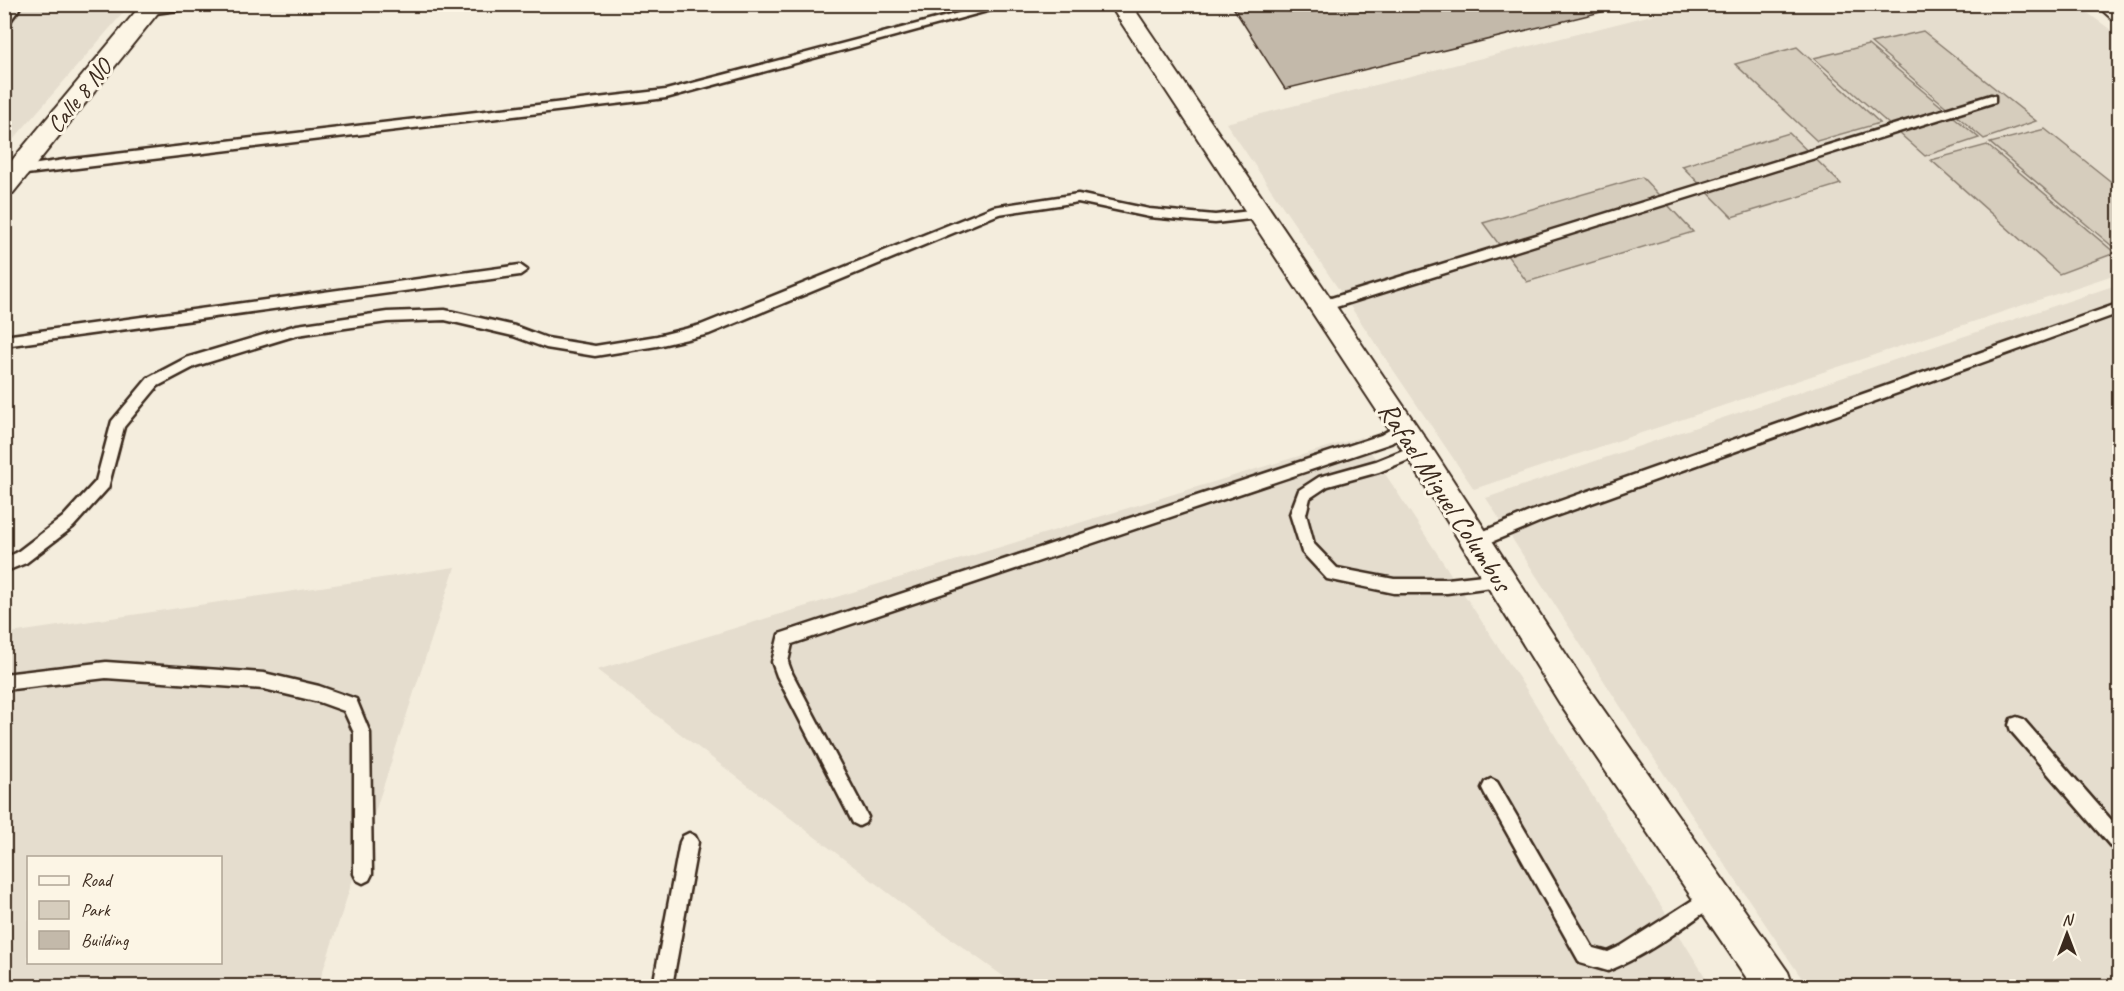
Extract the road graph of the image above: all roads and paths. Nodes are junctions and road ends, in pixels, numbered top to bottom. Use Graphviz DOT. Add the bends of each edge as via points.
graph roads {
  1 [pos="199,4"];
  2 [pos="1008,4"];
  3 [pos="1120,4"];
  4 [pos="2106,4"];
  5 [pos="152,8"];
  6 [pos="14,9"];
  7 [pos="2120,14"];
  8 [pos="4,22"];
  9 [pos="1991,99"];
  10 [pos="11,179"];
  11 [pos="1259,214"];
  12 [pos="520,270"];
  13 [pos="1320,307"];
  14 [pos="2120,308"];
  15 [pos="4,341"];
  16 [pos="1410,439"];
  17 [pos="1477,541"];
  18 [pos="4,565"];
  19 [pos="1501,580"];
  20 [pos="4,682"];
  21 [pos="2017,725"];
  22 [pos="1491,788"];
  23 [pos="859,817"];
  24 [pos="689,842"];
  25 [pos="2120,844"];
  26 [pos="363,874"];
  27 [pos="1713,896"];
  28 [pos="662,987"];
  29 [pos="1774,987"];
  1 -- 5 [label="lane"];
  2 -- 10 [label="lane" via="666,94 64,164"];
  3 -- 11 [label="street, Rafael Miguel Columbus"];
  4 -- 7 [label="street"];
  5 -- 10 [label="street, Calle 8 NO"];
  6 -- 8 [label="lane"];
  9 -- 13 [label="lane"];
  11 -- 13 [label="street, Rafael Miguel Columbus"];
  11 -- 18 [label="lane" via="1215,219 1149,213 1078,198 997,210 704,330 595,351 546,344 445,315 387,317 297,330 191,362 153,382 117,425 103,484 68,522 21,558"];
  12 -- 15 [label="lane"];
  13 -- 16 [label="street, Rafael Miguel Columbus"];
  14 -- 17 [label="lane" via="1534,517"];
  16 -- 17 [label="street, Rafael Miguel Columbus"];
  16 -- 19 [label="lane" via="1379,466 1324,481 1304,494 1298,514 1307,547 1333,574 1394,586"];
  16 -- 23 [label="lane" via="1386,439 786,639 780,662 785,676"];
  17 -- 19 [label="street, Rafael Miguel Columbus"];
  19 -- 27 [label="street, Rafael Miguel Columbus" via="1574,696"];
  20 -- 26 [label="lane" via="106,670 264,681 350,705 362,733"];
  21 -- 25 [label="lane"];
  22 -- 27 [label="lane" via="1587,956 1608,962 1628,953"];
  24 -- 28 [label="lane"];
  27 -- 29 [label="street, Rafael Miguel Columbus"];
}
